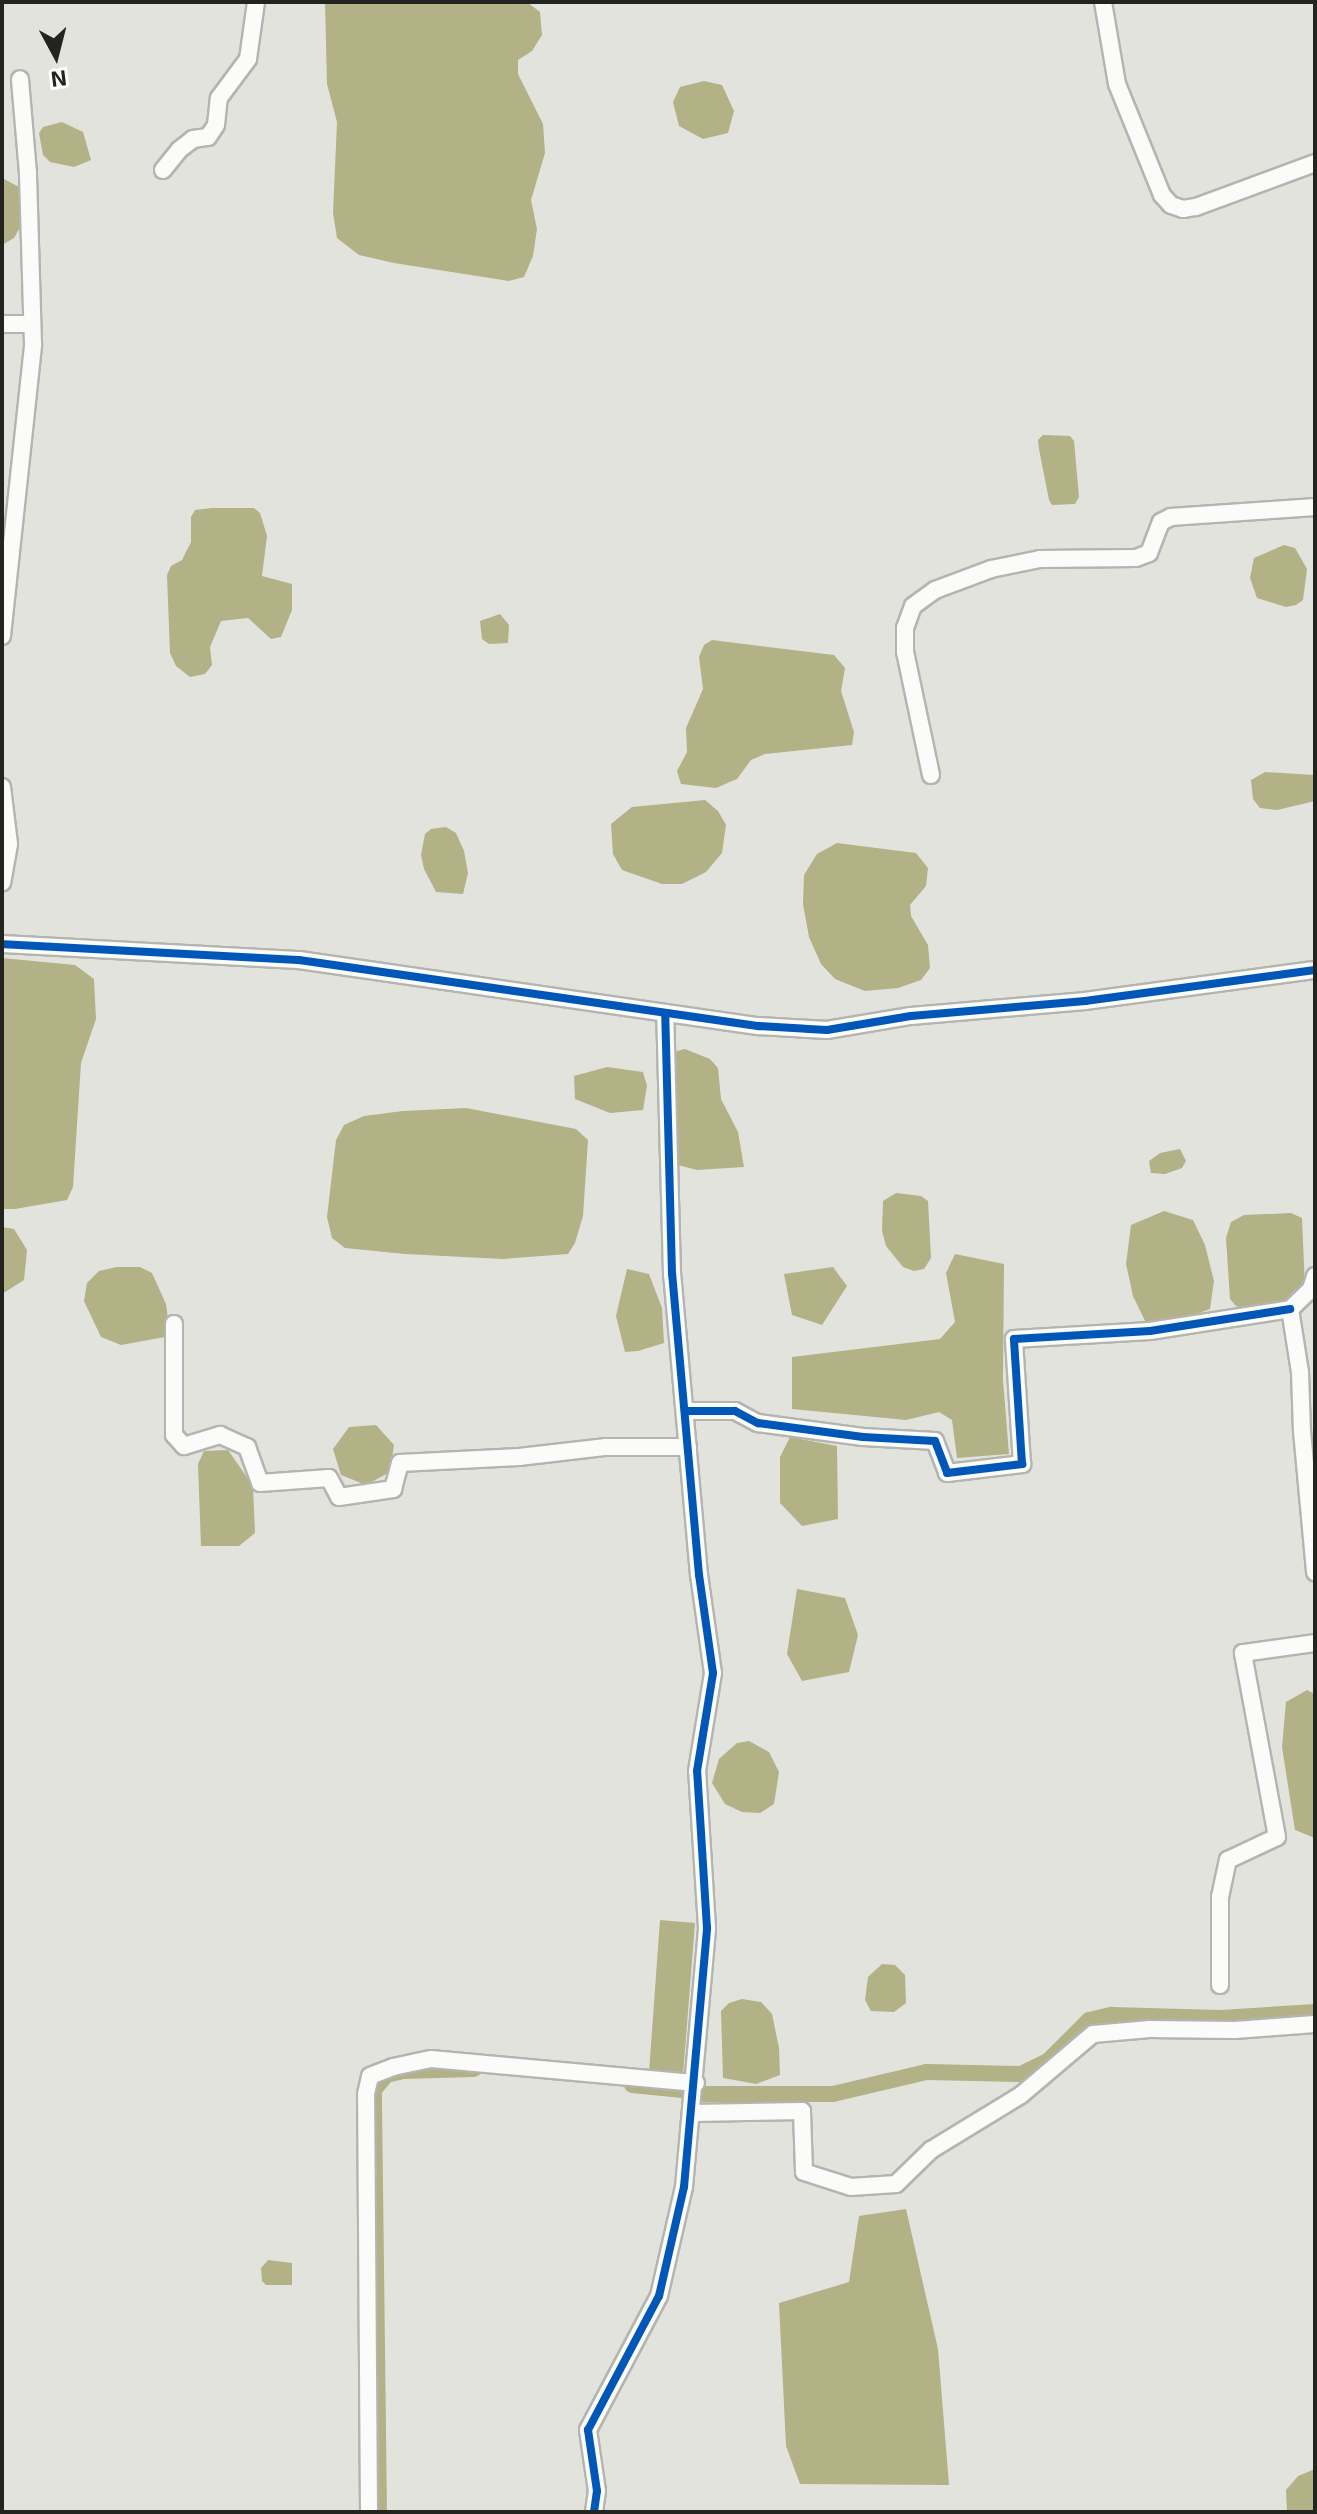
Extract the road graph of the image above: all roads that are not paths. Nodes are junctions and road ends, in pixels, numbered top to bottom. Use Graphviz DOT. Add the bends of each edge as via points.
graph roads {
  1 [pos="256,2"];
  2 [pos="1103,2"];
  3 [pos="20,79"];
  4 [pos="1315,163"];
  5 [pos="163,170"];
  6 [pos="2,324"];
  7 [pos="32,324"];
  8 [pos="1315,507"];
  9 [pos="2,636"];
  10 [pos="931,775"];
  11 [pos="2,787"];
  12 [pos="2,882"];
  13 [pos="2,944"];
  14 [pos="1315,970"];
  15 [pos="665,1013"];
  16 [pos="1315,1276"];
  17 [pos="1290,1309"];
  18 [pos="174,1324"];
  19 [pos="685,1411"];
  20 [pos="688,1447"];
  21 [pos="1315,1572"];
  22 [pos="1315,1643"];
  23 [pos="1220,1985"];
  24 [pos="1315,2024"];
  25 [pos="696,2083"];
  26 [pos="693,2113"];
  27 [pos="369,2512"];
  28 [pos="594,2512"];
  1 -- 5 [label="street" via="248,59 219,98 216,125 208,137 193,139 179,150"];
  2 -- 4 [label="street" via="1117,84 1162,195 1171,205 1196,207"];
  3 -- 7 [label="street"];
  6 -- 7 [label="street"];
  7 -- 9 [label="street"];
  8 -- 10 [label="street" via="1171,517 1161,522 1149,553 1136,558 1040,559 991,569 935,590 913,606 905,628 905,652"];
  11 -- 12 [label="street" via="9,844"];
  13 -- 15 [label="street" via="299,960"];
  14 -- 15 [label="street" via="827,1030"];
  15 -- 19 [label="street" via="672,1274"];
  16 -- 17 [label="street" via="1311,1289"];
  17 -- 19 [label="street" via="1150,1331 1014,1339 1022,1464 947,1473 935,1441 758,1423 735,1411"];
  17 -- 21 [label="street"];
  18 -- 20 [label="street" via="174,1435 184,1446 220,1435 247,1447 260,1483 329,1478 339,1497 393,1489 400,1463 606,1447"];
  19 -- 20 [label="street"];
  20 -- 25 [label="street" via="713,1673 697,1771 707,1928"];
  22 -- 23 [label="street" via="1243,1653 1277,1837 1228,1860 1220,1897"];
  24 -- 26 [label="street" via="1093,2034 1021,2095 931,2150 896,2184 851,2187 804,2172 802,2111"];
  25 -- 26 [label="street"];
  25 -- 27 [label="street" via="431,2059 370,2076"];
  26 -- 28 [label="street" via="684,2187 659,2296 588,2430 597,2491"];
}
